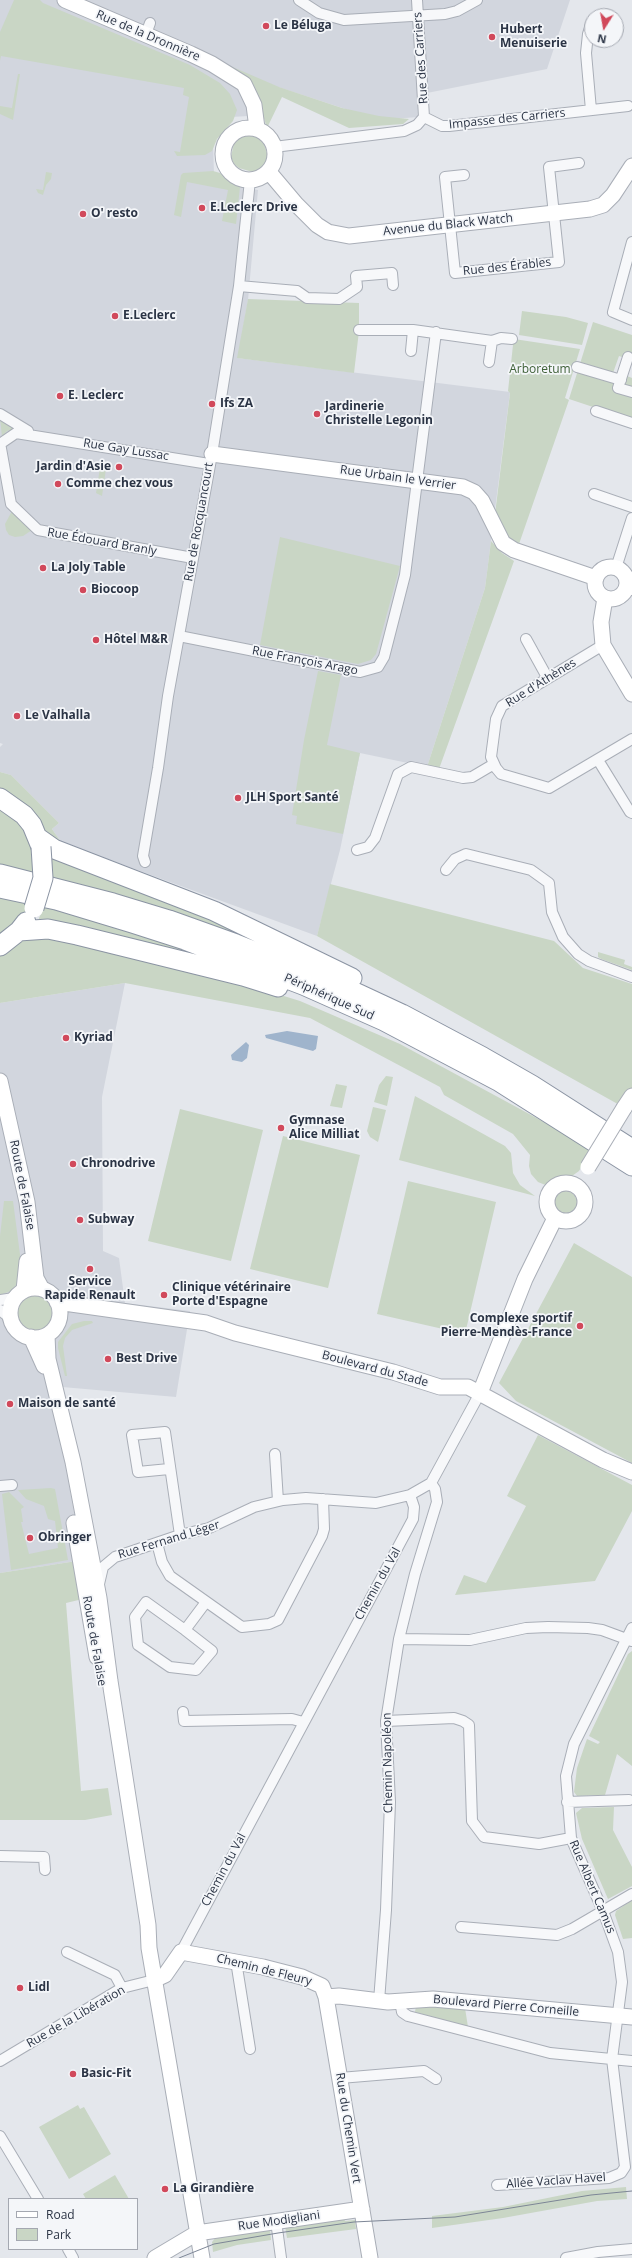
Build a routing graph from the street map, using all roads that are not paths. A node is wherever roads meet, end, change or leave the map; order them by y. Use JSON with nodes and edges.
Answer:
{"nodes":[{"id":1,"x":65,"y":0,"type":"edge"},
{"id":2,"x":299,"y":0,"type":"edge"},
{"id":3,"x":417,"y":0,"type":"edge"},
{"id":4,"x":477,"y":0,"type":"edge"},
{"id":5,"x":418,"y":16,"type":"junction"},
{"id":6,"x":587,"y":48,"type":"edge"},
{"id":7,"x":628,"y":106,"type":"dead end"},
{"id":8,"x":591,"y":110,"type":"junction"},
{"id":9,"x":424,"y":117,"type":"junction"},
{"id":10,"x":250,"y":128,"type":"junction"},
{"id":11,"x":274,"y":147,"type":"junction"},
{"id":12,"x":579,"y":163,"type":"dead end"},
{"id":13,"x":632,"y":166,"type":"edge"},
{"id":14,"x":269,"y":172,"type":"junction"},
{"id":15,"x":464,"y":175,"type":"dead end"},
{"id":16,"x":250,"y":180,"type":"junction"},
{"id":17,"x":554,"y":214,"type":"junction"},
{"id":18,"x":450,"y":225,"type":"junction"},
{"id":19,"x":632,"y":242,"type":"edge"},
{"id":20,"x":393,"y":285,"type":"dead end"},
{"id":21,"x":239,"y":286,"type":"junction"},
{"id":22,"x":632,"y":320,"type":"edge"},
{"id":23,"x":359,"y":330,"type":"dead end"},
{"id":24,"x":413,"y":330,"type":"junction"},
{"id":25,"x":436,"y":332,"type":"junction"},
{"id":26,"x":512,"y":339,"type":"dead end"},
{"id":27,"x":492,"y":341,"type":"junction"},
{"id":28,"x":411,"y":351,"type":"dead end"},
{"id":29,"x":628,"y":357,"type":"dead end"},
{"id":30,"x":489,"y":362,"type":"dead end"},
{"id":31,"x":577,"y":367,"type":"dead end"},
{"id":32,"x":621,"y":380,"type":"junction"},
{"id":33,"x":632,"y":392,"type":"edge"},
{"id":34,"x":596,"y":411,"type":"dead end"},
{"id":35,"x":0,"y":414,"type":"edge"},
{"id":36,"x":632,"y":423,"type":"edge"},
{"id":37,"x":43,"y":436,"type":"junction"},
{"id":38,"x":0,"y":444,"type":"edge"},
{"id":39,"x":210,"y":459,"type":"junction"},
{"id":40,"x":416,"y":480,"type":"junction"},
{"id":41,"x":594,"y":494,"type":"dead end"},
{"id":42,"x":632,"y":507,"type":"edge"},
{"id":43,"x":632,"y":518,"type":"edge"},
{"id":44,"x":193,"y":558,"type":"junction"},
{"id":45,"x":616,"y":568,"type":"junction"},
{"id":46,"x":596,"y":578,"type":"junction"},
{"id":47,"x":629,"y":589,"type":"edge"},
{"id":48,"x":605,"y":598,"type":"junction"},
{"id":49,"x":180,"y":636,"type":"junction"},
{"id":50,"x":526,"y":639,"type":"dead end"},
{"id":51,"x":603,"y":645,"type":"junction"},
{"id":52,"x":547,"y":677,"type":"junction"},
{"id":53,"x":632,"y":694,"type":"edge"},
{"id":54,"x":632,"y":739,"type":"edge"},
{"id":55,"x":598,"y":760,"type":"junction"},
{"id":56,"x":494,"y":764,"type":"junction"},
{"id":57,"x":0,"y":798,"type":"edge"},
{"id":58,"x":632,"y":813,"type":"edge"},
{"id":59,"x":39,"y":842,"type":"junction"},
{"id":60,"x":357,"y":850,"type":"dead end"},
{"id":61,"x":145,"y":862,"type":"dead end"},
{"id":62,"x":446,"y":870,"type":"dead end"},
{"id":63,"x":0,"y":874,"type":"edge"},
{"id":64,"x":0,"y":888,"type":"edge"},
{"id":65,"x":19,"y":932,"type":"junction"},
{"id":66,"x":0,"y":946,"type":"edge"},
{"id":67,"x":632,"y":977,"type":"edge"},
{"id":68,"x":388,"y":1015,"type":"junction"},
{"id":69,"x":0,"y":1081,"type":"edge"},
{"id":70,"x":632,"y":1096,"type":"edge"},
{"id":71,"x":0,"y":1113,"type":"edge"},
{"id":72,"x":632,"y":1149,"type":"edge"},
{"id":73,"x":632,"y":1166,"type":"edge"},
{"id":74,"x":576,"y":1186,"type":"junction"},
{"id":75,"x":555,"y":1218,"type":"junction"},
{"id":76,"x":42,"y":1289,"type":"junction"},
{"id":77,"x":13,"y":1296,"type":"edge"},
{"id":78,"x":57,"y":1302,"type":"junction"},
{"id":79,"x":101,"y":1308,"type":"junction"},
{"id":80,"x":5,"y":1314,"type":"edge"},
{"id":81,"x":57,"y":1323,"type":"junction"},
{"id":82,"x":46,"y":1334,"type":"junction"},
{"id":83,"x":31,"y":1337,"type":"junction"},
{"id":84,"x":480,"y":1393,"type":"junction"},
{"id":85,"x":275,"y":1454,"type":"dead end"},
{"id":86,"x":169,"y":1469,"type":"junction"},
{"id":87,"x":632,"y":1472,"type":"edge"},
{"id":88,"x":431,"y":1483,"type":"junction"},
{"id":89,"x":12,"y":1485,"type":"dead end"},
{"id":90,"x":0,"y":1486,"type":"edge"},
{"id":91,"x":410,"y":1495,"type":"junction"},
{"id":92,"x":323,"y":1499,"type":"junction"},
{"id":93,"x":278,"y":1501,"type":"junction"},
{"id":94,"x":180,"y":1535,"type":"junction"},
{"id":95,"x":157,"y":1543,"type":"junction"},
{"id":96,"x":99,"y":1598,"type":"junction"},
{"id":97,"x":206,"y":1602,"type":"junction"},
{"id":98,"x":632,"y":1628,"type":"edge"},
{"id":99,"x":185,"y":1630,"type":"junction"},
{"id":100,"x":399,"y":1639,"type":"junction"},
{"id":101,"x":629,"y":1640,"type":"edge"},
{"id":102,"x":183,"y":1712,"type":"dead end"},
{"id":103,"x":386,"y":1721,"type":"junction"},
{"id":104,"x":303,"y":1722,"type":"junction"},
{"id":105,"x":629,"y":1800,"type":"dead end"},
{"id":106,"x":567,"y":1802,"type":"junction"},
{"id":107,"x":571,"y":1838,"type":"junction"},
{"id":108,"x":0,"y":1856,"type":"edge"},
{"id":109,"x":45,"y":1870,"type":"dead end"},
{"id":110,"x":632,"y":1894,"type":"edge"},
{"id":111,"x":603,"y":1911,"type":"junction"},
{"id":112,"x":461,"y":1927,"type":"dead end"},
{"id":113,"x":149,"y":1948,"type":"junction"},
{"id":114,"x":67,"y":1952,"type":"dead end"},
{"id":115,"x":181,"y":1952,"type":"junction"},
{"id":116,"x":236,"y":1961,"type":"junction"},
{"id":117,"x":154,"y":1980,"type":"junction"},
{"id":118,"x":122,"y":1988,"type":"junction"},
{"id":119,"x":326,"y":1997,"type":"junction"},
{"id":120,"x":379,"y":2001,"type":"junction"},
{"id":121,"x":400,"y":2001,"type":"junction"},
{"id":122,"x":625,"y":2016,"type":"edge"},
{"id":123,"x":250,"y":2049,"type":"dead end"},
{"id":124,"x":612,"y":2059,"type":"junction"},
{"id":125,"x":0,"y":2061,"type":"edge"},
{"id":126,"x":632,"y":2061,"type":"edge"},
{"id":127,"x":340,"y":2078,"type":"junction"},
{"id":128,"x":436,"y":2080,"type":"dead end"},
{"id":129,"x":0,"y":2136,"type":"edge"},
{"id":130,"x":632,"y":2141,"type":"edge"},
{"id":131,"x":621,"y":2142,"type":"junction"},
{"id":132,"x":497,"y":2186,"type":"dead end"},
{"id":133,"x":37,"y":2198,"type":"edge"},
{"id":134,"x":362,"y":2209,"type":"junction"},
{"id":135,"x":276,"y":2221,"type":"junction"},
{"id":136,"x":197,"y":2233,"type":"junction"},
{"id":137,"x":632,"y":2249,"type":"edge"},
{"id":138,"x":154,"y":2258,"type":"edge"},
{"id":139,"x":202,"y":2258,"type":"edge"},
{"id":140,"x":281,"y":2258,"type":"edge"},
{"id":141,"x":370,"y":2258,"type":"edge"},
{"id":142,"x":566,"y":2258,"type":"edge"}],
"edges":[{"from":1,"to":10,"type":"street","name":"Rue de la Dronnière"},
{"from":2,"to":5,"type":"street"},
{"from":3,"to":5,"type":"street","name":"Rue des Carriers"},
{"from":4,"to":5,"type":"street"},
{"from":5,"to":9,"type":"street","name":"Rue des Carriers"},
{"from":6,"to":8,"type":"street"},
{"from":7,"to":8,"type":"street","name":"Impasse des Carriers"},
{"from":8,"to":9,"type":"street","name":"Impasse des Carriers"},
{"from":9,"to":11,"type":"street"},
{"from":10,"to":11,"type":"street"},
{"from":10,"to":16,"type":"street"},
{"from":11,"to":14,"type":"street"},
{"from":12,"to":17,"type":"street"},
{"from":13,"to":17,"type":"street","name":"Avenue du Black Watch"},
{"from":14,"to":16,"type":"street"},
{"from":14,"to":18,"type":"street","name":"Avenue du Black Watch"},
{"from":15,"to":18,"type":"street"},
{"from":16,"to":21,"type":"street","name":"Rue de Rocquancourt"},
{"from":17,"to":18,"type":"street","name":"Avenue du Black Watch"},
{"from":17,"to":18,"type":"street","name":"Rue des Érables"},
{"from":19,"to":22,"type":"street"},
{"from":20,"to":21,"type":"street"},
{"from":21,"to":39,"type":"street","name":"Rue de Rocquancourt"},
{"from":23,"to":24,"type":"street"},
{"from":24,"to":25,"type":"street"},
{"from":24,"to":28,"type":"street"},
{"from":25,"to":27,"type":"street"},
{"from":25,"to":40,"type":"street","name":"Rue François Arago"},
{"from":26,"to":27,"type":"street"},
{"from":27,"to":30,"type":"street"},
{"from":29,"to":32,"type":"street"},
{"from":31,"to":32,"type":"street"},
{"from":32,"to":33,"type":"street"},
{"from":34,"to":36,"type":"street"},
{"from":35,"to":37,"type":"street","name":"Rue Gay Lussac"},
{"from":37,"to":38,"type":"street","name":"Rue Gay Lussac"},
{"from":37,"to":39,"type":"street","name":"Rue Gay Lussac"},
{"from":38,"to":44,"type":"street","name":"Rue Édouard Branly"},
{"from":39,"to":40,"type":"street","name":"Rue Urbain le Verrier"},
{"from":39,"to":44,"type":"street","name":"Rue de Rocquancourt"},
{"from":40,"to":46,"type":"street","name":"Rue Urbain le Verrier"},
{"from":40,"to":49,"type":"street","name":"Rue François Arago"},
{"from":41,"to":42,"type":"street"},
{"from":43,"to":45,"type":"street"},
{"from":44,"to":49,"type":"street","name":"Rue de Rocquancourt"},
{"from":45,"to":46,"type":"street"},
{"from":45,"to":47,"type":"street"},
{"from":46,"to":48,"type":"street"},
{"from":47,"to":48,"type":"street"},
{"from":48,"to":51,"type":"street"},
{"from":49,"to":61,"type":"street","name":"Rue de Rocquancourt"},
{"from":50,"to":52,"type":"street"},
{"from":51,"to":52,"type":"street","name":"Rue d'Athènes"},
{"from":51,"to":53,"type":"street"},
{"from":52,"to":56,"type":"street","name":"Rue d'Athènes"},
{"from":54,"to":55,"type":"street"},
{"from":55,"to":56,"type":"street"},
{"from":55,"to":58,"type":"street"},
{"from":56,"to":60,"type":"street"},
{"from":57,"to":59,"type":"highway"},
{"from":59,"to":65,"type":"highway","bridge":true},
{"from":59,"to":68,"type":"highway"},
{"from":62,"to":67,"type":"street"},
{"from":63,"to":68,"type":"highway","name":"Périphérique Sud"},
{"from":64,"to":68,"type":"highway","name":"Périphérique Sud"},
{"from":65,"to":66,"type":"highway"},
{"from":65,"to":68,"type":"highway"},
{"from":68,"to":72,"type":"highway","name":"Périphérique Sud"},
{"from":68,"to":73,"type":"highway","name":"Périphérique Sud"},
{"from":69,"to":76,"type":"street","name":"Route de Falaise"},
{"from":70,"to":74,"type":"street","bridge":true},
{"from":71,"to":77,"type":"street","name":"Route de Falaise"},
{"from":74,"to":75,"type":"street"},
{"from":74,"to":75,"type":"street"},
{"from":75,"to":84,"type":"street"},
{"from":76,"to":77,"type":"street"},
{"from":76,"to":78,"type":"street"},
{"from":77,"to":80,"type":"street"},
{"from":78,"to":79,"type":"street","name":"Boulevard du Stade"},
{"from":78,"to":81,"type":"street"},
{"from":79,"to":81,"type":"street","name":"Boulevard du Stade"},
{"from":79,"to":84,"type":"street","name":"Boulevard du Stade"},
{"from":80,"to":83,"type":"street"},
{"from":81,"to":82,"type":"street"},
{"from":82,"to":83,"type":"street"},
{"from":82,"to":96,"type":"street","name":"Route de Falaise"},
{"from":83,"to":113,"type":"street","name":"Route de Falaise"},
{"from":84,"to":87,"type":"street","name":"Boulevard du Stade"},
{"from":84,"to":88,"type":"street"},
{"from":85,"to":93,"type":"street"},
{"from":86,"to":86,"type":"street"},
{"from":86,"to":94,"type":"street"},
{"from":88,"to":91,"type":"street"},
{"from":88,"to":100,"type":"street","name":"Chemin Napoléon"},
{"from":89,"to":90,"type":"street"},
{"from":91,"to":92,"type":"street","name":"Rue Fernand Léger"},
{"from":91,"to":104,"type":"street","name":"Chemin du Val"},
{"from":92,"to":93,"type":"street","name":"Rue Fernand Léger"},
{"from":92,"to":97,"type":"street"},
{"from":93,"to":94,"type":"street","name":"Rue Fernand Léger"},
{"from":94,"to":95,"type":"street","name":"Rue Fernand Léger"},
{"from":95,"to":96,"type":"street","name":"Rue Fernand Léger"},
{"from":95,"to":97,"type":"street"},
{"from":96,"to":113,"type":"street","name":"Route de Falaise"},
{"from":97,"to":99,"type":"street"},
{"from":98,"to":101,"type":"street","name":"Rue Albert Camus"},
{"from":99,"to":99,"type":"street"},
{"from":100,"to":101,"type":"street"},
{"from":100,"to":103,"type":"street","name":"Chemin Napoléon"},
{"from":101,"to":106,"type":"street","name":"Rue Albert Camus"},
{"from":102,"to":104,"type":"street"},
{"from":103,"to":107,"type":"street"},
{"from":103,"to":120,"type":"street","name":"Chemin Napoléon"},
{"from":104,"to":115,"type":"street","name":"Chemin du Val"},
{"from":105,"to":106,"type":"street"},
{"from":106,"to":107,"type":"street","name":"Rue Albert Camus"},
{"from":107,"to":111,"type":"street","name":"Rue Albert Camus"},
{"from":108,"to":109,"type":"street"},
{"from":110,"to":111,"type":"street"},
{"from":111,"to":112,"type":"street"},
{"from":111,"to":122,"type":"street","name":"Rue Albert Camus"},
{"from":113,"to":117,"type":"street","name":"Route de Falaise"},
{"from":114,"to":118,"type":"street"},
{"from":115,"to":116,"type":"street","name":"Chemin de Fleury"},
{"from":115,"to":117,"type":"street"},
{"from":116,"to":119,"type":"street","name":"Chemin de Fleury"},
{"from":116,"to":123,"type":"street"},
{"from":117,"to":118,"type":"street","name":"Rue de la Libération"},
{"from":117,"to":136,"type":"street","name":"Route de Falaise"},
{"from":118,"to":125,"type":"street","name":"Rue de la Libération"},
{"from":119,"to":120,"type":"street"},
{"from":119,"to":127,"type":"street","name":"Rue du Chemin Vert"},
{"from":120,"to":121,"type":"street","name":"Boulevard Pierre Corneille"},
{"from":121,"to":122,"type":"street","name":"Boulevard Pierre Corneille"},
{"from":121,"to":124,"type":"street"},
{"from":122,"to":124,"type":"street","name":"Allée Vaclav Havel"},
{"from":124,"to":126,"type":"street"},
{"from":124,"to":131,"type":"street","name":"Allée Vaclav Havel"},
{"from":127,"to":128,"type":"street"},
{"from":127,"to":134,"type":"street","name":"Rue du Chemin Vert"},
{"from":129,"to":133,"type":"street"},
{"from":130,"to":131,"type":"street"},
{"from":131,"to":132,"type":"street","name":"Allée Vaclav Havel"},
{"from":134,"to":135,"type":"street","name":"Rue Modigliani"},
{"from":134,"to":141,"type":"street","name":"Rue du Chemin Vert"},
{"from":135,"to":136,"type":"street","name":"Rue Modigliani"},
{"from":135,"to":140,"type":"street"},
{"from":136,"to":138,"type":"street"},
{"from":136,"to":139,"type":"street","name":"Route de Falaise"},
{"from":137,"to":142,"type":"street"}]}
